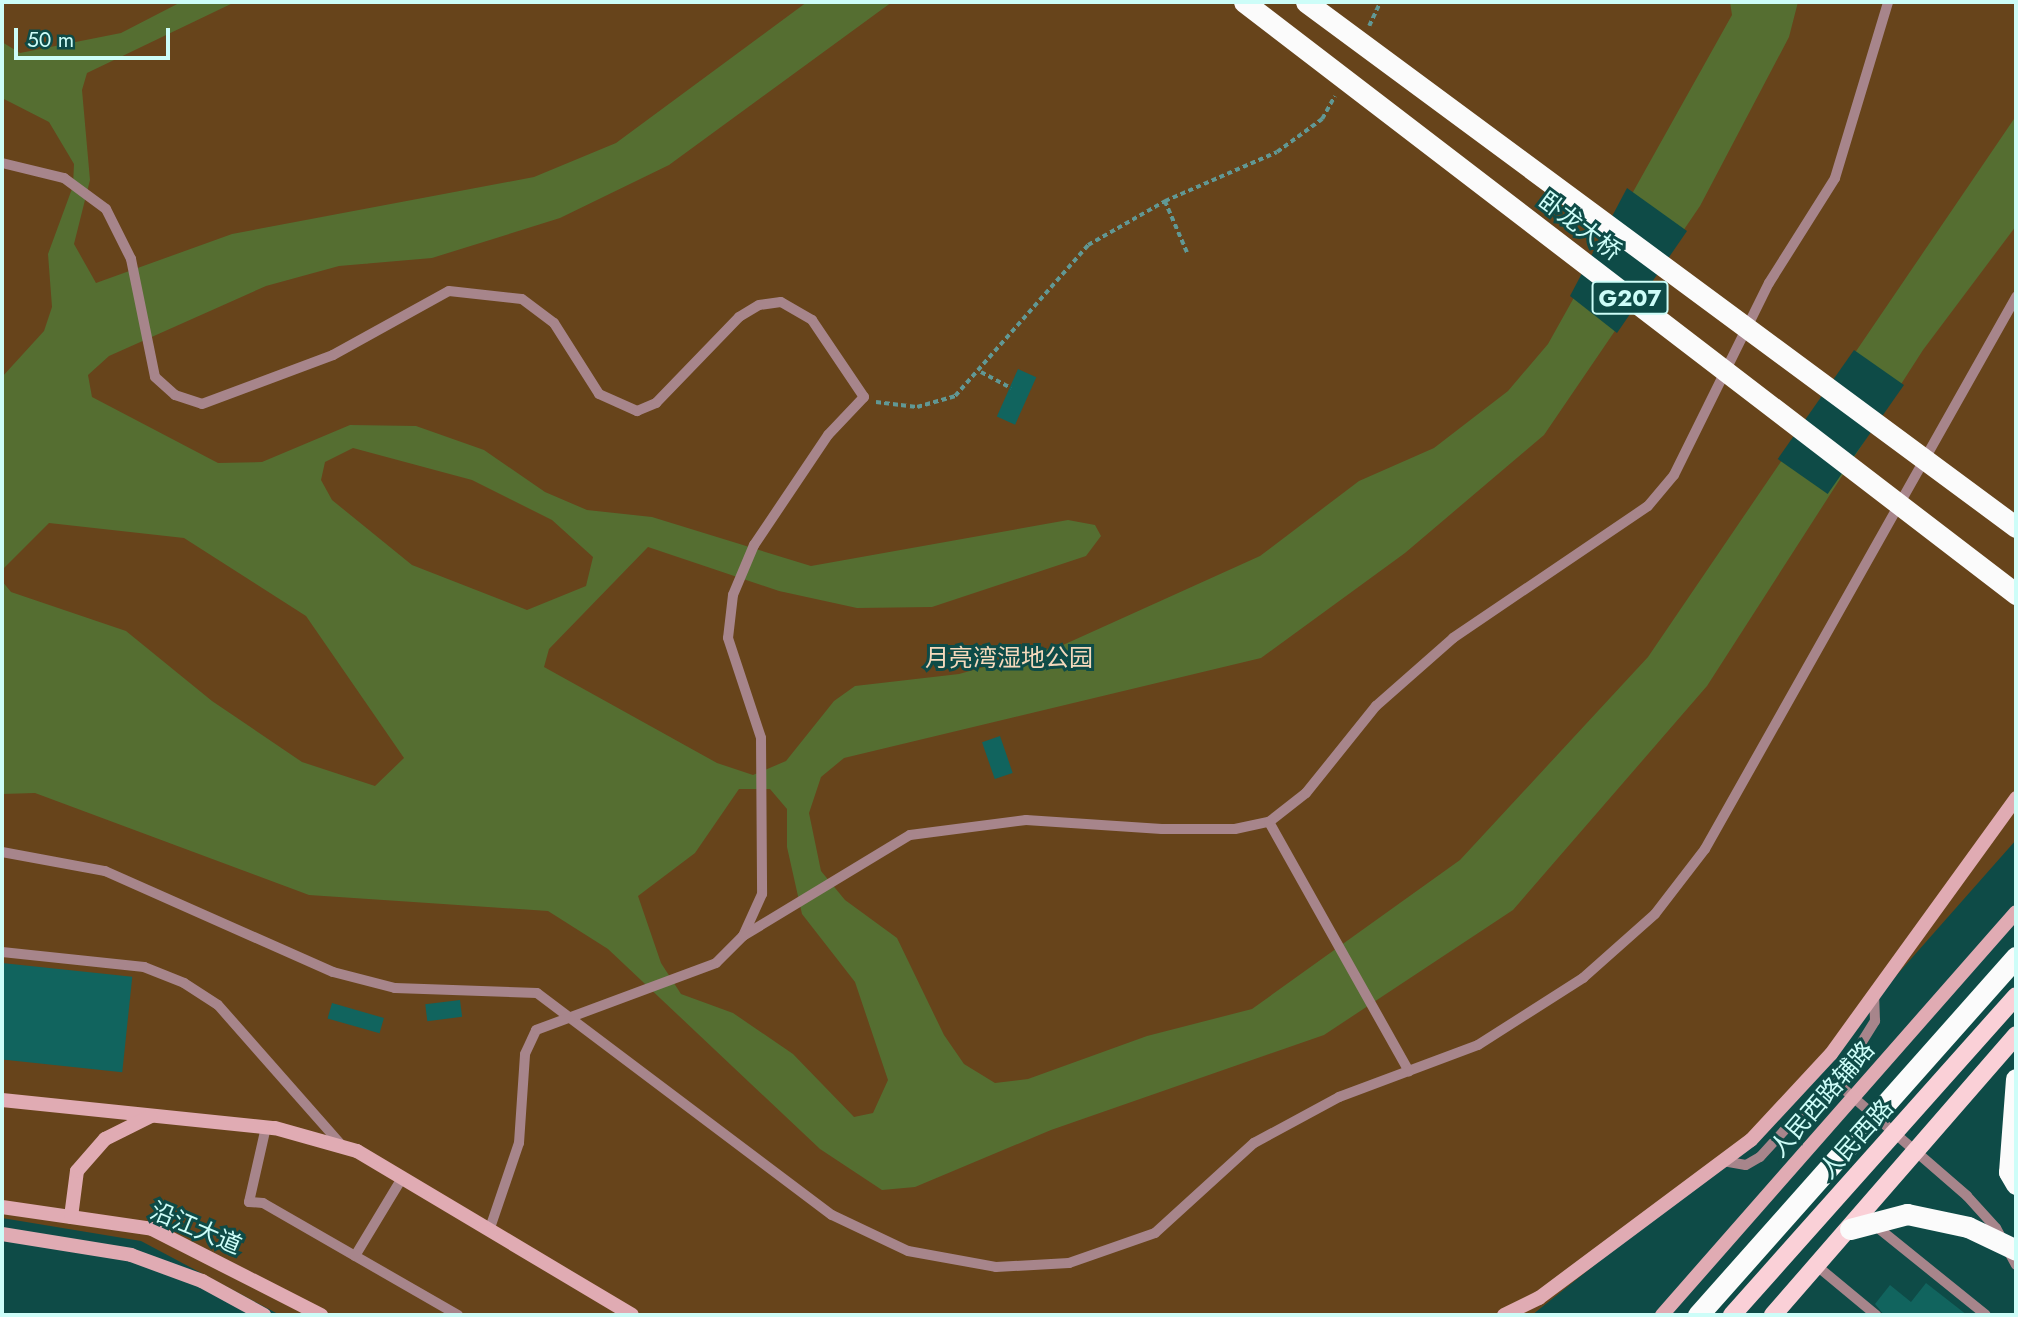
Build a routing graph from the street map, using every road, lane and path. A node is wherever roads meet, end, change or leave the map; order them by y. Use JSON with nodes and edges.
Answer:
{"nodes":[{"id":1,"x":1244,"y":2,"type":"edge"},
{"id":2,"x":1306,"y":2,"type":"edge"},
{"id":3,"x":1380,"y":2,"type":"edge"},
{"id":4,"x":1888,"y":2,"type":"edge"},
{"id":5,"x":1362,"y":39,"type":"dead end"},
{"id":6,"x":1339,"y":89,"type":"dead end"},
{"id":7,"x":2,"y":163,"type":"edge"},
{"id":8,"x":1165,"y":201,"type":"junction"},
{"id":9,"x":1187,"y":251,"type":"dead end"},
{"id":10,"x":2016,"y":297,"type":"edge"},
{"id":11,"x":981,"y":372,"type":"junction"},
{"id":12,"x":1011,"y":388,"type":"dead end"},
{"id":13,"x":864,"y":397,"type":"junction"},
{"id":14,"x":2016,"y":527,"type":"edge"},
{"id":15,"x":2016,"y":594,"type":"edge"},
{"id":16,"x":2016,"y":798,"type":"edge"},
{"id":17,"x":1269,"y":822,"type":"junction"},
{"id":18,"x":2,"y":852,"type":"edge"},
{"id":19,"x":2016,"y":912,"type":"edge"},
{"id":20,"x":743,"y":936,"type":"junction"},
{"id":21,"x":2,"y":952,"type":"edge"},
{"id":22,"x":2016,"y":957,"type":"edge"},
{"id":23,"x":1874,"y":995,"type":"junction"},
{"id":24,"x":2016,"y":996,"type":"edge"},
{"id":25,"x":571,"y":1014,"type":"junction"},
{"id":26,"x":2016,"y":1035,"type":"edge"},
{"id":27,"x":1409,"y":1070,"type":"junction"},
{"id":28,"x":1831,"y":1078,"type":"junction"},
{"id":29,"x":2016,"y":1079,"type":"edge"},
{"id":30,"x":2,"y":1100,"type":"edge"},
{"id":31,"x":153,"y":1115,"type":"junction"},
{"id":32,"x":267,"y":1127,"type":"junction"},
{"id":33,"x":343,"y":1147,"type":"junction"},
{"id":34,"x":1723,"y":1161,"type":"junction"},
{"id":35,"x":402,"y":1178,"type":"junction"},
{"id":36,"x":2016,"y":1184,"type":"edge"},
{"id":37,"x":2,"y":1207,"type":"edge"},
{"id":38,"x":71,"y":1217,"type":"junction"},
{"id":39,"x":1872,"y":1223,"type":"junction"},
{"id":40,"x":1850,"y":1229,"type":"junction"},
{"id":41,"x":489,"y":1231,"type":"junction"},
{"id":42,"x":2,"y":1234,"type":"edge"},
{"id":43,"x":2016,"y":1250,"type":"edge"},
{"id":44,"x":355,"y":1256,"type":"junction"},
{"id":45,"x":2016,"y":1265,"type":"edge"},
{"id":46,"x":1817,"y":1266,"type":"junction"},
{"id":47,"x":264,"y":1315,"type":"edge"},
{"id":48,"x":321,"y":1315,"type":"edge"},
{"id":49,"x":458,"y":1315,"type":"edge"},
{"id":50,"x":632,"y":1315,"type":"edge"},
{"id":51,"x":1504,"y":1315,"type":"edge"},
{"id":52,"x":1662,"y":1315,"type":"edge"},
{"id":53,"x":1698,"y":1315,"type":"edge"},
{"id":54,"x":1732,"y":1315,"type":"edge"},
{"id":55,"x":1773,"y":1315,"type":"edge"},
{"id":56,"x":1876,"y":1315,"type":"edge"},
{"id":57,"x":1986,"y":1315,"type":"edge"}],
"edges":[{"from":1,"to":15,"type":"highway","name":"卧龙大桥","number":"G207"},
{"from":2,"to":14,"type":"highway","name":"卧龙大桥","number":"G207"},
{"from":3,"to":5,"type":"path"},
{"from":4,"to":17,"type":"lane"},
{"from":6,"to":8,"type":"path"},
{"from":7,"to":13,"type":"lane"},
{"from":8,"to":9,"type":"path"},
{"from":8,"to":11,"type":"path"},
{"from":10,"to":27,"type":"lane"},
{"from":11,"to":12,"type":"path"},
{"from":11,"to":13,"type":"path"},
{"from":13,"to":20,"type":"lane"},
{"from":16,"to":23,"type":"street"},
{"from":17,"to":20,"type":"lane"},
{"from":17,"to":27,"type":"lane"},
{"from":18,"to":25,"type":"lane"},
{"from":19,"to":52,"type":"street","name":"人民西路辅路"},
{"from":20,"to":25,"type":"lane"},
{"from":21,"to":33,"type":"lane"},
{"from":22,"to":53,"type":"highway"},
{"from":23,"to":28,"type":"lane"},
{"from":23,"to":34,"type":"street"},
{"from":24,"to":54,"type":"main road","name":"人民西路"},
{"from":25,"to":27,"type":"lane"},
{"from":25,"to":41,"type":"lane"},
{"from":26,"to":40,"type":"main road"},
{"from":28,"to":34,"type":"lane"},
{"from":28,"to":45,"type":"lane"},
{"from":29,"to":36,"type":"highway"},
{"from":30,"to":31,"type":"street"},
{"from":31,"to":32,"type":"street"},
{"from":31,"to":38,"type":"street"},
{"from":32,"to":33,"type":"street"},
{"from":32,"to":44,"type":"lane"},
{"from":33,"to":35,"type":"street"},
{"from":34,"to":51,"type":"street"},
{"from":35,"to":41,"type":"street"},
{"from":35,"to":44,"type":"lane"},
{"from":37,"to":38,"type":"street","name":"沿江大道"},
{"from":38,"to":48,"type":"street","name":"沿江大道"},
{"from":39,"to":40,"type":"highway"},
{"from":39,"to":43,"type":"highway"},
{"from":39,"to":57,"type":"lane"},
{"from":40,"to":46,"type":"main road"},
{"from":41,"to":50,"type":"street"},
{"from":42,"to":47,"type":"street","name":"沿江大道"},
{"from":44,"to":49,"type":"lane"},
{"from":46,"to":55,"type":"main road"},
{"from":46,"to":56,"type":"lane"}]}
